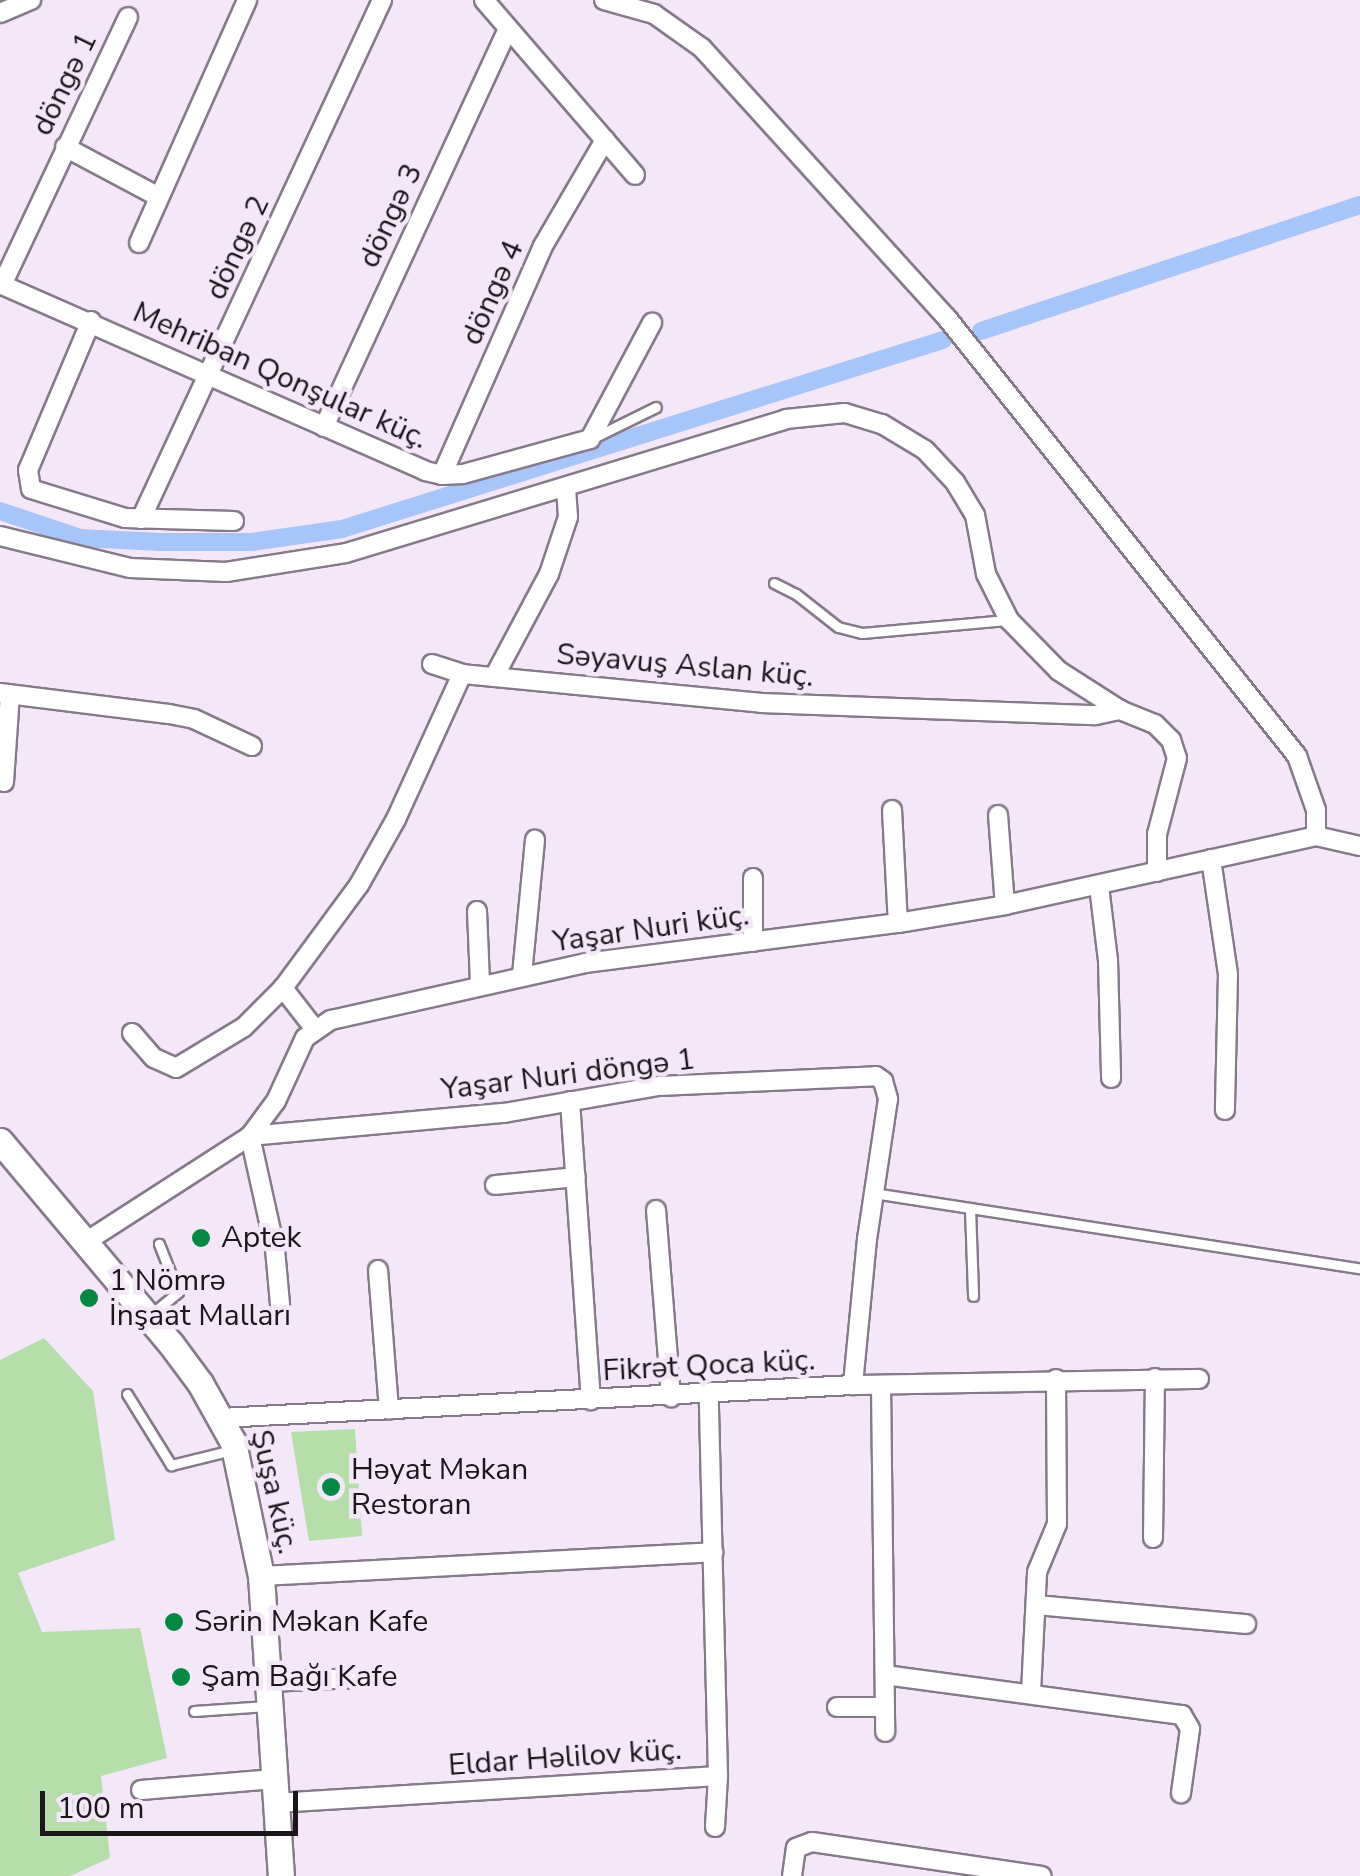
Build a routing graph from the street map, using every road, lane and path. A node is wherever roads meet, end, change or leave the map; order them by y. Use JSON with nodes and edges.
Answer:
{"nodes":[{"id":1,"x":31,"y":0,"type":"edge"},
{"id":2,"x":247,"y":0,"type":"edge"},
{"id":3,"x":382,"y":0,"type":"edge"},
{"id":4,"x":484,"y":0,"type":"edge"},
{"id":5,"x":604,"y":0,"type":"edge"},
{"id":6,"x":0,"y":13,"type":"edge"},
{"id":7,"x":128,"y":17,"type":"dead end"},
{"id":8,"x":508,"y":28,"type":"junction"},
{"id":9,"x":605,"y":140,"type":"junction"},
{"id":10,"x":65,"y":147,"type":"junction"},
{"id":11,"x":634,"y":175,"type":"dead end"},
{"id":12,"x":160,"y":197,"type":"junction"},
{"id":13,"x":139,"y":243,"type":"dead end"},
{"id":14,"x":1,"y":284,"type":"edge"},
{"id":15,"x":91,"y":322,"type":"junction"},
{"id":16,"x":652,"y":323,"type":"dead end"},
{"id":17,"x":208,"y":377,"type":"junction"},
{"id":18,"x":656,"y":408,"type":"dead end"},
{"id":19,"x":324,"y":427,"type":"junction"},
{"id":20,"x":590,"y":439,"type":"junction"},
{"id":21,"x":442,"y":475,"type":"junction"},
{"id":22,"x":566,"y":487,"type":"junction"},
{"id":23,"x":141,"y":519,"type":"junction"},
{"id":24,"x":234,"y":521,"type":"dead end"},
{"id":25,"x":0,"y":536,"type":"edge"},
{"id":26,"x":774,"y":584,"type":"dead end"},
{"id":27,"x":1009,"y":620,"type":"junction"},
{"id":28,"x":432,"y":664,"type":"dead end"},
{"id":29,"x":462,"y":674,"type":"junction"},
{"id":30,"x":494,"y":678,"type":"junction"},
{"id":31,"x":5,"y":694,"type":"edge"},
{"id":32,"x":1120,"y":710,"type":"junction"},
{"id":33,"x":252,"y":746,"type":"dead end"},
{"id":34,"x":4,"y":782,"type":"dead end"},
{"id":35,"x":892,"y":810,"type":"dead end"},
{"id":36,"x":998,"y":815,"type":"dead end"},
{"id":37,"x":1316,"y":836,"type":"junction"},
{"id":38,"x":535,"y":840,"type":"dead end"},
{"id":39,"x":1360,"y":846,"type":"edge"},
{"id":40,"x":1212,"y":859,"type":"junction"},
{"id":41,"x":1157,"y":872,"type":"junction"},
{"id":42,"x":753,"y":878,"type":"dead end"},
{"id":43,"x":1100,"y":886,"type":"junction"},
{"id":44,"x":1005,"y":905,"type":"junction"},
{"id":45,"x":476,"y":911,"type":"dead end"},
{"id":46,"x":898,"y":924,"type":"junction"},
{"id":47,"x":753,"y":942,"type":"junction"},
{"id":48,"x":522,"y":974,"type":"junction"},
{"id":49,"x":480,"y":984,"type":"junction"},
{"id":50,"x":283,"y":988,"type":"junction"},
{"id":51,"x":314,"y":1028,"type":"junction"},
{"id":52,"x":132,"y":1033,"type":"dead end"},
{"id":53,"x":1112,"y":1078,"type":"dead end"},
{"id":54,"x":570,"y":1101,"type":"junction"},
{"id":55,"x":1225,"y":1110,"type":"dead end"},
{"id":56,"x":250,"y":1136,"type":"junction"},
{"id":57,"x":0,"y":1141,"type":"edge"},
{"id":58,"x":576,"y":1177,"type":"junction"},
{"id":59,"x":494,"y":1185,"type":"dead end"},
{"id":60,"x":873,"y":1193,"type":"junction"},
{"id":61,"x":970,"y":1208,"type":"junction"},
{"id":62,"x":656,"y":1210,"type":"dead end"},
{"id":63,"x":84,"y":1243,"type":"junction"},
{"id":64,"x":159,"y":1244,"type":"dead end"},
{"id":65,"x":1360,"y":1268,"type":"edge"},
{"id":66,"x":378,"y":1270,"type":"dead end"},
{"id":67,"x":973,"y":1296,"type":"dead end"},
{"id":68,"x":281,"y":1314,"type":"dead end"},
{"id":69,"x":148,"y":1316,"type":"junction"},
{"id":70,"x":1155,"y":1378,"type":"junction"},
{"id":71,"x":1056,"y":1379,"type":"junction"},
{"id":72,"x":1199,"y":1379,"type":"dead end"},
{"id":73,"x":853,"y":1385,"type":"junction"},
{"id":74,"x":881,"y":1385,"type":"junction"},
{"id":75,"x":127,"y":1394,"type":"dead end"},
{"id":76,"x":709,"y":1396,"type":"junction"},
{"id":77,"x":672,"y":1397,"type":"junction"},
{"id":78,"x":591,"y":1400,"type":"junction"},
{"id":79,"x":389,"y":1410,"type":"junction"},
{"id":80,"x":221,"y":1418,"type":"junction"},
{"id":81,"x":235,"y":1449,"type":"junction"},
{"id":82,"x":1153,"y":1538,"type":"dead end"},
{"id":83,"x":713,"y":1552,"type":"junction"},
{"id":84,"x":260,"y":1576,"type":"junction"},
{"id":85,"x":1038,"y":1605,"type":"junction"},
{"id":86,"x":1246,"y":1624,"type":"dead end"},
{"id":87,"x":886,"y":1675,"type":"junction"},
{"id":88,"x":356,"y":1678,"type":"dead end"},
{"id":89,"x":1032,"y":1692,"type":"junction"},
{"id":90,"x":269,"y":1694,"type":"junction"},
{"id":91,"x":885,"y":1707,"type":"junction"},
{"id":92,"x":838,"y":1708,"type":"dead end"},
{"id":93,"x":194,"y":1711,"type":"dead end"},
{"id":94,"x":884,"y":1732,"type":"dead end"},
{"id":95,"x":718,"y":1776,"type":"junction"},
{"id":96,"x":141,"y":1790,"type":"dead end"},
{"id":97,"x":275,"y":1791,"type":"junction"},
{"id":98,"x":1181,"y":1792,"type":"dead end"},
{"id":99,"x":716,"y":1827,"type":"dead end"},
{"id":100,"x":280,"y":1876,"type":"edge"},
{"id":101,"x":792,"y":1876,"type":"edge"},
{"id":102,"x":1042,"y":1876,"type":"edge"}],
"edges":[{"from":1,"to":6,"type":"street"},
{"from":2,"to":12,"type":"street"},
{"from":3,"to":17,"type":"street","name":"döngə 2"},
{"from":4,"to":8,"type":"street"},
{"from":5,"to":37,"type":"street"},
{"from":7,"to":10,"type":"street","name":"döngə 1"},
{"from":8,"to":9,"type":"street"},
{"from":8,"to":19,"type":"street","name":"döngə 3"},
{"from":9,"to":11,"type":"street"},
{"from":9,"to":21,"type":"street","name":"döngə 4"},
{"from":10,"to":12,"type":"street"},
{"from":10,"to":14,"type":"street","name":"döngə 1"},
{"from":12,"to":13,"type":"street"},
{"from":14,"to":15,"type":"street","name":"Mehriban Qonşular küç."},
{"from":15,"to":17,"type":"street","name":"Mehriban Qonşular küç."},
{"from":15,"to":23,"type":"street"},
{"from":16,"to":20,"type":"street"},
{"from":17,"to":19,"type":"street","name":"Mehriban Qonşular küç."},
{"from":17,"to":23,"type":"street","name":"döngə 2"},
{"from":18,"to":20,"type":"lane"},
{"from":19,"to":21,"type":"street","name":"Mehriban Qonşular küç."},
{"from":20,"to":21,"type":"street","name":"Mehriban Qonşular küç."},
{"from":22,"to":25,"type":"street"},
{"from":22,"to":27,"type":"street"},
{"from":22,"to":30,"type":"street"},
{"from":23,"to":24,"type":"street"},
{"from":26,"to":27,"type":"lane"},
{"from":27,"to":32,"type":"street"},
{"from":28,"to":29,"type":"street","name":"Səyavuş Aslan küç."},
{"from":29,"to":30,"type":"street","name":"Səyavuş Aslan küç."},
{"from":29,"to":50,"type":"street"},
{"from":30,"to":32,"type":"street","name":"Səyavuş Aslan küç."},
{"from":31,"to":33,"type":"street"},
{"from":31,"to":34,"type":"street"},
{"from":32,"to":41,"type":"street"},
{"from":35,"to":46,"type":"street"},
{"from":36,"to":44,"type":"street"},
{"from":37,"to":39,"type":"street"},
{"from":37,"to":40,"type":"street","name":"Yaşar Nuri küç."},
{"from":38,"to":48,"type":"street"},
{"from":40,"to":41,"type":"street","name":"Yaşar Nuri küç."},
{"from":40,"to":55,"type":"street"},
{"from":41,"to":43,"type":"street","name":"Yaşar Nuri küç."},
{"from":42,"to":47,"type":"street"},
{"from":43,"to":44,"type":"street","name":"Yaşar Nuri küç."},
{"from":43,"to":53,"type":"street"},
{"from":44,"to":46,"type":"street","name":"Yaşar Nuri küç."},
{"from":45,"to":49,"type":"street"},
{"from":46,"to":47,"type":"street","name":"Yaşar Nuri küç."},
{"from":47,"to":48,"type":"street","name":"Yaşar Nuri küç."},
{"from":48,"to":49,"type":"street","name":"Yaşar Nuri küç."},
{"from":49,"to":51,"type":"street","name":"Yaşar Nuri küç."},
{"from":50,"to":51,"type":"street"},
{"from":50,"to":52,"type":"street"},
{"from":51,"to":56,"type":"street"},
{"from":54,"to":56,"type":"street","name":"Yaşar Nuri döngə 1"},
{"from":54,"to":58,"type":"street"},
{"from":54,"to":60,"type":"street","name":"Yaşar Nuri döngə 1"},
{"from":56,"to":63,"type":"street"},
{"from":56,"to":68,"type":"street"},
{"from":57,"to":63,"type":"street","name":"Şuşa küç."},
{"from":58,"to":59,"type":"street"},
{"from":58,"to":78,"type":"street"},
{"from":60,"to":61,"type":"lane"},
{"from":60,"to":73,"type":"street","name":"Yaşar Nuri döngə 1"},
{"from":61,"to":65,"type":"lane"},
{"from":61,"to":67,"type":"lane"},
{"from":62,"to":77,"type":"street"},
{"from":63,"to":69,"type":"street","name":"Şuşa küç."},
{"from":64,"to":69,"type":"lane"},
{"from":66,"to":79,"type":"street"},
{"from":69,"to":80,"type":"street","name":"Şuşa küç."},
{"from":70,"to":71,"type":"street","name":"Fikrət Qoca küç."},
{"from":70,"to":72,"type":"street","name":"Fikrət Qoca küç."},
{"from":70,"to":82,"type":"street"},
{"from":71,"to":74,"type":"street","name":"Fikrət Qoca küç."},
{"from":71,"to":85,"type":"street"},
{"from":73,"to":74,"type":"street","name":"Fikrət Qoca küç."},
{"from":73,"to":76,"type":"street","name":"Fikrət Qoca küç."},
{"from":74,"to":87,"type":"street"},
{"from":75,"to":81,"type":"lane"},
{"from":76,"to":77,"type":"street","name":"Fikrət Qoca küç."},
{"from":76,"to":83,"type":"street","name":"Eldar Həlilov küç."},
{"from":77,"to":78,"type":"street","name":"Fikrət Qoca küç."},
{"from":78,"to":79,"type":"street","name":"Fikrət Qoca küç."},
{"from":79,"to":80,"type":"street","name":"Fikrət Qoca küç."},
{"from":80,"to":81,"type":"street","name":"Şuşa küç."},
{"from":81,"to":84,"type":"street","name":"Şuşa küç."},
{"from":83,"to":84,"type":"street"},
{"from":83,"to":95,"type":"street","name":"Eldar Həlilov küç."},
{"from":84,"to":90,"type":"street","name":"Şuşa küç."},
{"from":85,"to":86,"type":"street"},
{"from":85,"to":89,"type":"street"},
{"from":87,"to":89,"type":"street"},
{"from":87,"to":91,"type":"street"},
{"from":88,"to":90,"type":"street"},
{"from":89,"to":98,"type":"street"},
{"from":90,"to":93,"type":"lane"},
{"from":90,"to":97,"type":"street","name":"Şuşa küç."},
{"from":91,"to":92,"type":"street"},
{"from":91,"to":94,"type":"street"},
{"from":95,"to":97,"type":"street","name":"Eldar Həlilov küç."},
{"from":95,"to":99,"type":"street"},
{"from":96,"to":97,"type":"street","name":"Eldar Həlilov küç."},
{"from":97,"to":100,"type":"street","name":"Şuşa küç."},
{"from":101,"to":102,"type":"street"}]}
